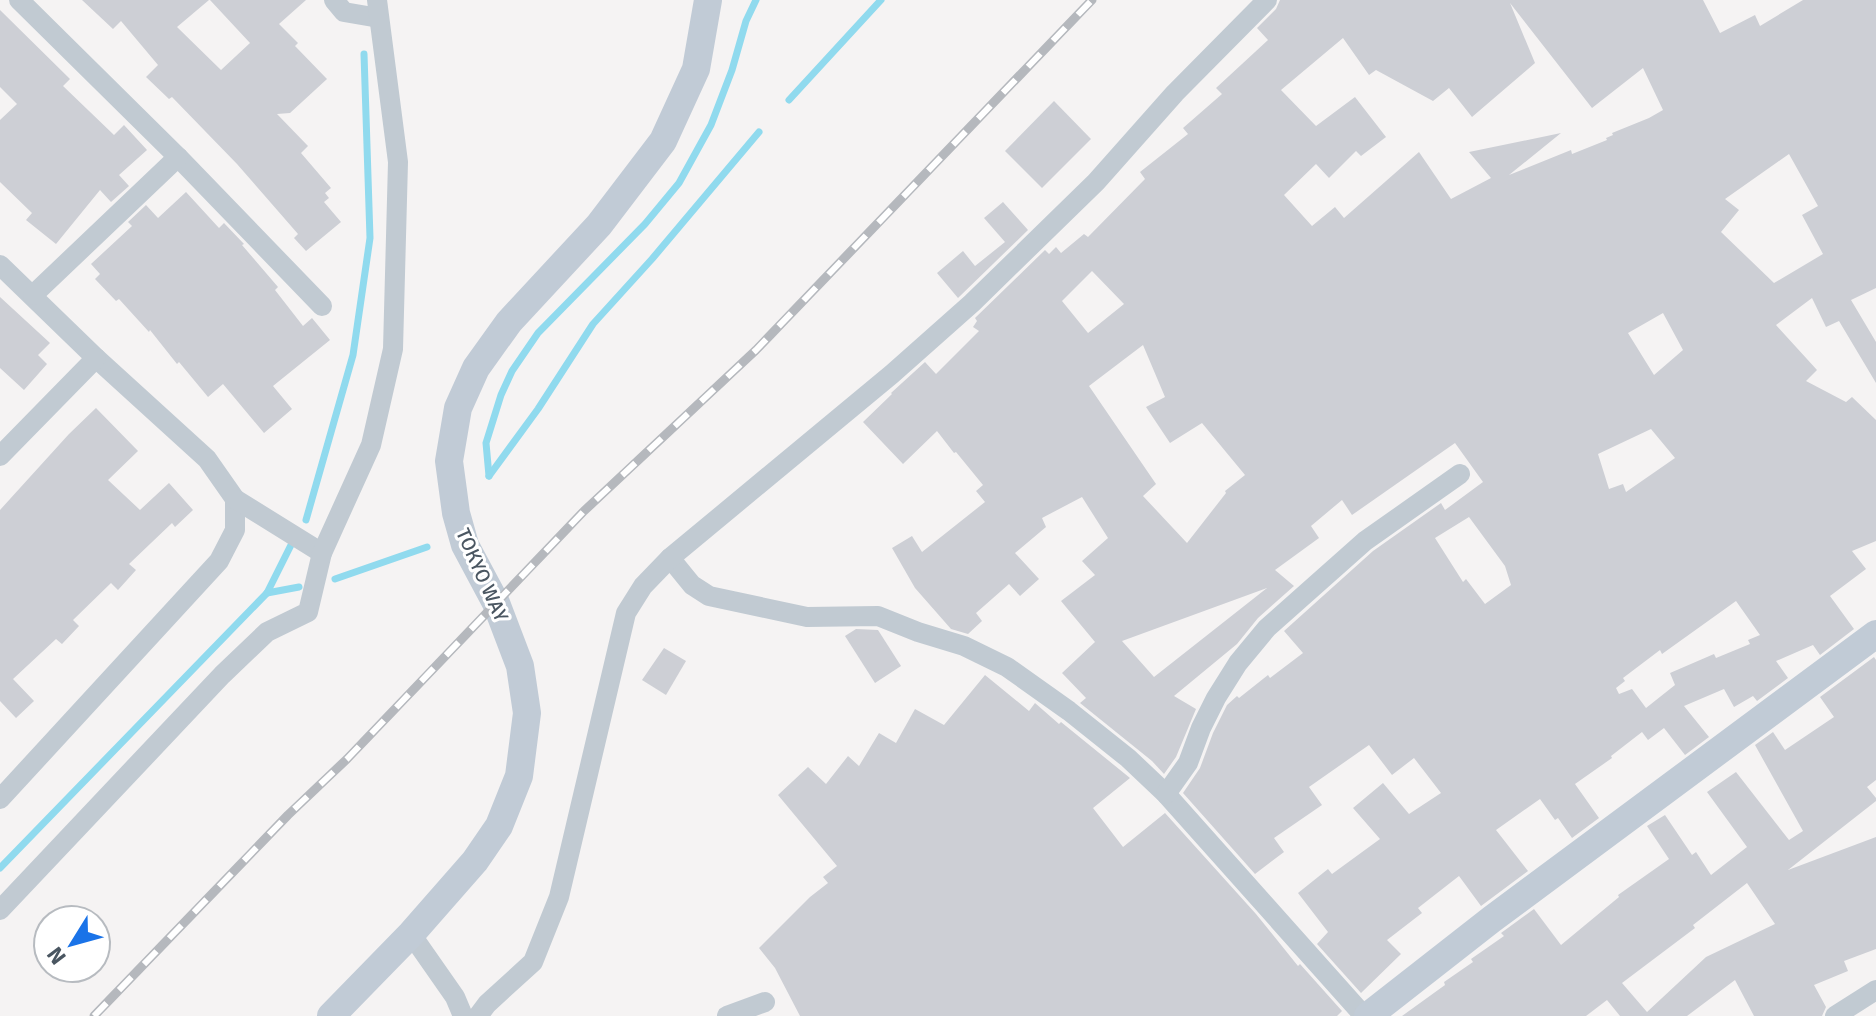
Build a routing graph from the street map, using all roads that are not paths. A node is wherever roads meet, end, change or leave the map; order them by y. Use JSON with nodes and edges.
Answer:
{"nodes":[{"id":1,"x":19,"y":0,"type":"edge"},
{"id":2,"x":334,"y":0,"type":"edge"},
{"id":3,"x":708,"y":0,"type":"edge"},
{"id":4,"x":1267,"y":0,"type":"edge"},
{"id":5,"x":378,"y":9,"type":"edge"},
{"id":6,"x":178,"y":157,"type":"junction"},
{"id":7,"x":0,"y":265,"type":"edge"},
{"id":8,"x":33,"y":295,"type":"junction"},
{"id":9,"x":322,"y":306,"type":"dead end"},
{"id":10,"x":96,"y":358,"type":"junction"},
{"id":11,"x":0,"y":456,"type":"edge"},
{"id":12,"x":1460,"y":474,"type":"dead end"},
{"id":13,"x":235,"y":499,"type":"junction"},
{"id":14,"x":322,"y":553,"type":"junction"},
{"id":15,"x":670,"y":558,"type":"junction"},
{"id":16,"x":1876,"y":634,"type":"edge"},
{"id":17,"x":1166,"y":794,"type":"junction"},
{"id":18,"x":0,"y":799,"type":"edge"},
{"id":19,"x":0,"y":910,"type":"edge"},
{"id":20,"x":411,"y":934,"type":"junction"},
{"id":21,"x":1876,"y":990,"type":"edge"},
{"id":22,"x":765,"y":1002,"type":"dead end"},
{"id":23,"x":331,"y":1016,"type":"edge"},
{"id":24,"x":463,"y":1016,"type":"edge"},
{"id":25,"x":478,"y":1016,"type":"edge"},
{"id":26,"x":727,"y":1016,"type":"edge"},
{"id":27,"x":1366,"y":1016,"type":"edge"},
{"id":28,"x":1835,"y":1016,"type":"edge"}],
"edges":[{"from":1,"to":6,"type":"street"},
{"from":2,"to":5,"type":"street"},
{"from":3,"to":20,"type":"main road","name":"TOKYO WAY"},
{"from":4,"to":15,"type":"street"},
{"from":5,"to":14,"type":"street"},
{"from":6,"to":8,"type":"street"},
{"from":6,"to":9,"type":"street"},
{"from":7,"to":8,"type":"street"},
{"from":8,"to":10,"type":"street"},
{"from":10,"to":11,"type":"street"},
{"from":10,"to":13,"type":"street"},
{"from":12,"to":17,"type":"street"},
{"from":13,"to":14,"type":"street"},
{"from":13,"to":18,"type":"street"},
{"from":14,"to":19,"type":"street"},
{"from":15,"to":17,"type":"street"},
{"from":15,"to":25,"type":"street"},
{"from":16,"to":27,"type":"main road"},
{"from":17,"to":27,"type":"street"},
{"from":20,"to":23,"type":"main road","name":"TOKYO WAY"},
{"from":20,"to":24,"type":"street"},
{"from":21,"to":28,"type":"street"},
{"from":22,"to":26,"type":"street"}]}
